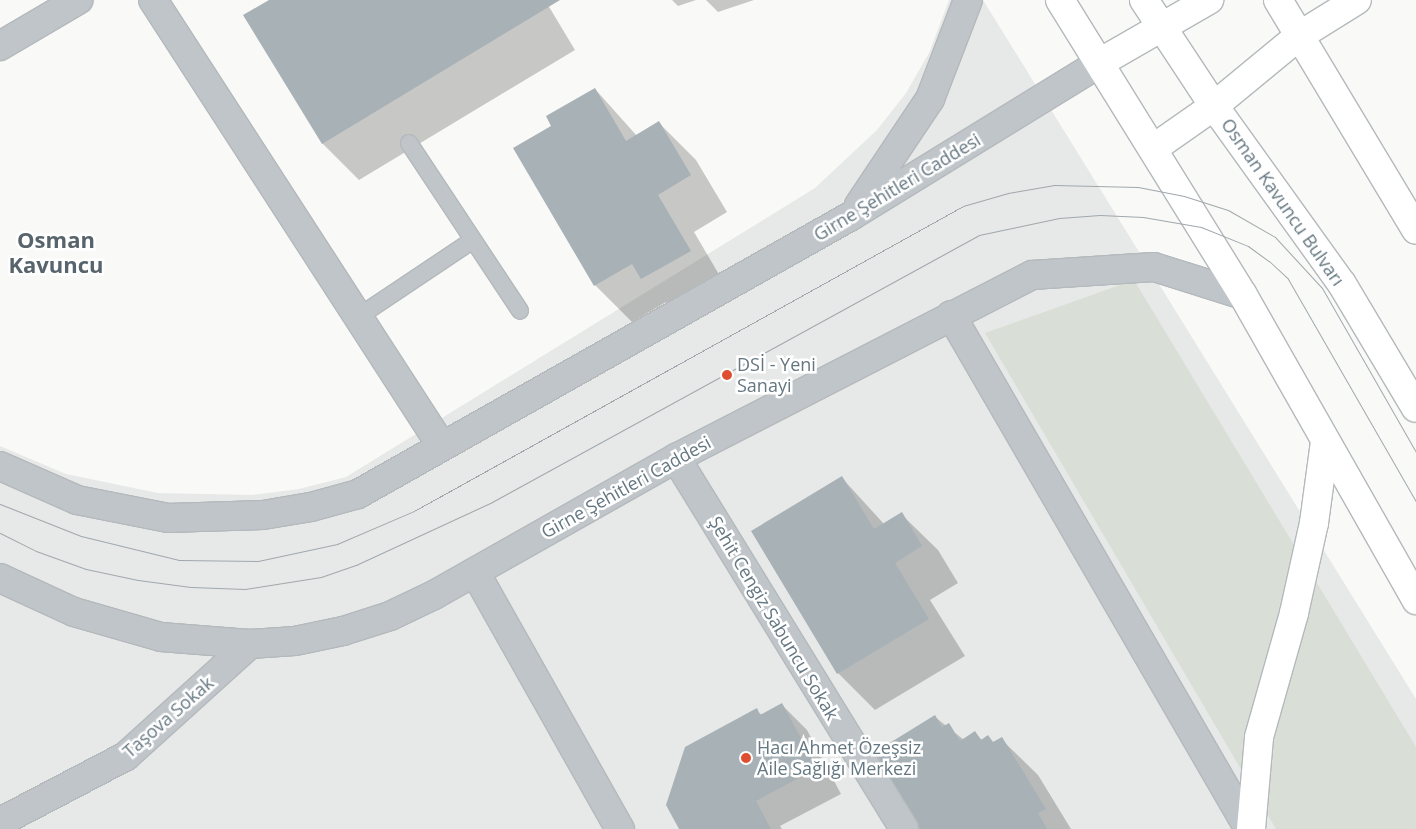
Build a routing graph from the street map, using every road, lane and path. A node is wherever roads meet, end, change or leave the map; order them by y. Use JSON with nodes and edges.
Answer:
{"nodes":[{"id":1,"x":78,"y":0,"type":"edge"},
{"id":2,"x":153,"y":0,"type":"edge"},
{"id":3,"x":968,"y":0,"type":"edge"},
{"id":4,"x":1060,"y":0,"type":"edge"},
{"id":5,"x":1144,"y":0,"type":"edge"},
{"id":6,"x":1209,"y":0,"type":"edge"},
{"id":7,"x":1278,"y":0,"type":"edge"},
{"id":8,"x":1357,"y":0,"type":"edge"},
{"id":9,"x":1162,"y":27,"type":"junction"},
{"id":10,"x":1299,"y":36,"type":"junction"},
{"id":11,"x":0,"y":46,"type":"edge"},
{"id":12,"x":1101,"y":62,"type":"junction"},
{"id":13,"x":1214,"y":106,"type":"junction"},
{"id":14,"x":409,"y":143,"type":"dead end"},
{"id":15,"x":1154,"y":148,"type":"junction"},
{"id":16,"x":852,"y":216,"type":"junction"},
{"id":17,"x":1416,"y":230,"type":"edge"},
{"id":18,"x":472,"y":240,"type":"junction"},
{"id":19,"x":1243,"y":295,"type":"junction"},
{"id":20,"x":520,"y":311,"type":"dead end"},
{"id":21,"x":951,"y":315,"type":"junction"},
{"id":22,"x":358,"y":317,"type":"junction"},
{"id":23,"x":1416,"y":408,"type":"edge"},
{"id":24,"x":1325,"y":442,"type":"junction"},
{"id":25,"x":441,"y":445,"type":"junction"},
{"id":26,"x":676,"y":458,"type":"junction"},
{"id":27,"x":0,"y":466,"type":"edge"},
{"id":28,"x":475,"y":572,"type":"junction"},
{"id":29,"x":0,"y":578,"type":"edge"},
{"id":30,"x":1416,"y":600,"type":"edge"},
{"id":31,"x":250,"y":644,"type":"junction"},
{"id":32,"x":0,"y":822,"type":"edge"},
{"id":33,"x":620,"y":829,"type":"edge"},
{"id":34,"x":904,"y":829,"type":"edge"},
{"id":35,"x":1250,"y":829,"type":"edge"}],
"edges":[{"from":1,"to":11,"type":"street"},
{"from":2,"to":22,"type":"street"},
{"from":3,"to":16,"type":"street"},
{"from":4,"to":12,"type":"highway"},
{"from":5,"to":9,"type":"highway","name":"Osman Kavuncu Bulvarı"},
{"from":6,"to":9,"type":"highway"},
{"from":7,"to":10,"type":"highway"},
{"from":8,"to":10,"type":"highway"},
{"from":9,"to":12,"type":"highway"},
{"from":9,"to":13,"type":"highway","name":"Osman Kavuncu Bulvarı"},
{"from":10,"to":13,"type":"highway"},
{"from":10,"to":17,"type":"highway"},
{"from":12,"to":15,"type":"highway"},
{"from":12,"to":16,"type":"street","name":"Girne Şehitleri Caddesi"},
{"from":13,"to":15,"type":"highway"},
{"from":13,"to":23,"type":"highway","name":"Osman Kavuncu Bulvarı"},
{"from":14,"to":18,"type":"lane"},
{"from":15,"to":19,"type":"highway"},
{"from":16,"to":25,"type":"street","name":"Girne Şehitleri Caddesi"},
{"from":18,"to":20,"type":"lane"},
{"from":18,"to":22,"type":"lane"},
{"from":19,"to":21,"type":"street","name":"Girne Şehitleri Caddesi"},
{"from":19,"to":24,"type":"highway"},
{"from":21,"to":26,"type":"street","name":"Girne Şehitleri Caddesi"},
{"from":21,"to":35,"type":"street"},
{"from":22,"to":25,"type":"street"},
{"from":24,"to":30,"type":"highway"},
{"from":24,"to":35,"type":"highway"},
{"from":25,"to":27,"type":"street","name":"Girne Şehitleri Caddesi"},
{"from":26,"to":28,"type":"street","name":"Girne Şehitleri Caddesi"},
{"from":26,"to":34,"type":"street","name":"Şehit Cengiz Sabuncu Sokak"},
{"from":28,"to":31,"type":"street","name":"Girne Şehitleri Caddesi"},
{"from":28,"to":33,"type":"street"},
{"from":29,"to":31,"type":"street","name":"Girne Şehitleri Caddesi"},
{"from":31,"to":32,"type":"street","name":"Taşova Sokak"}]}
